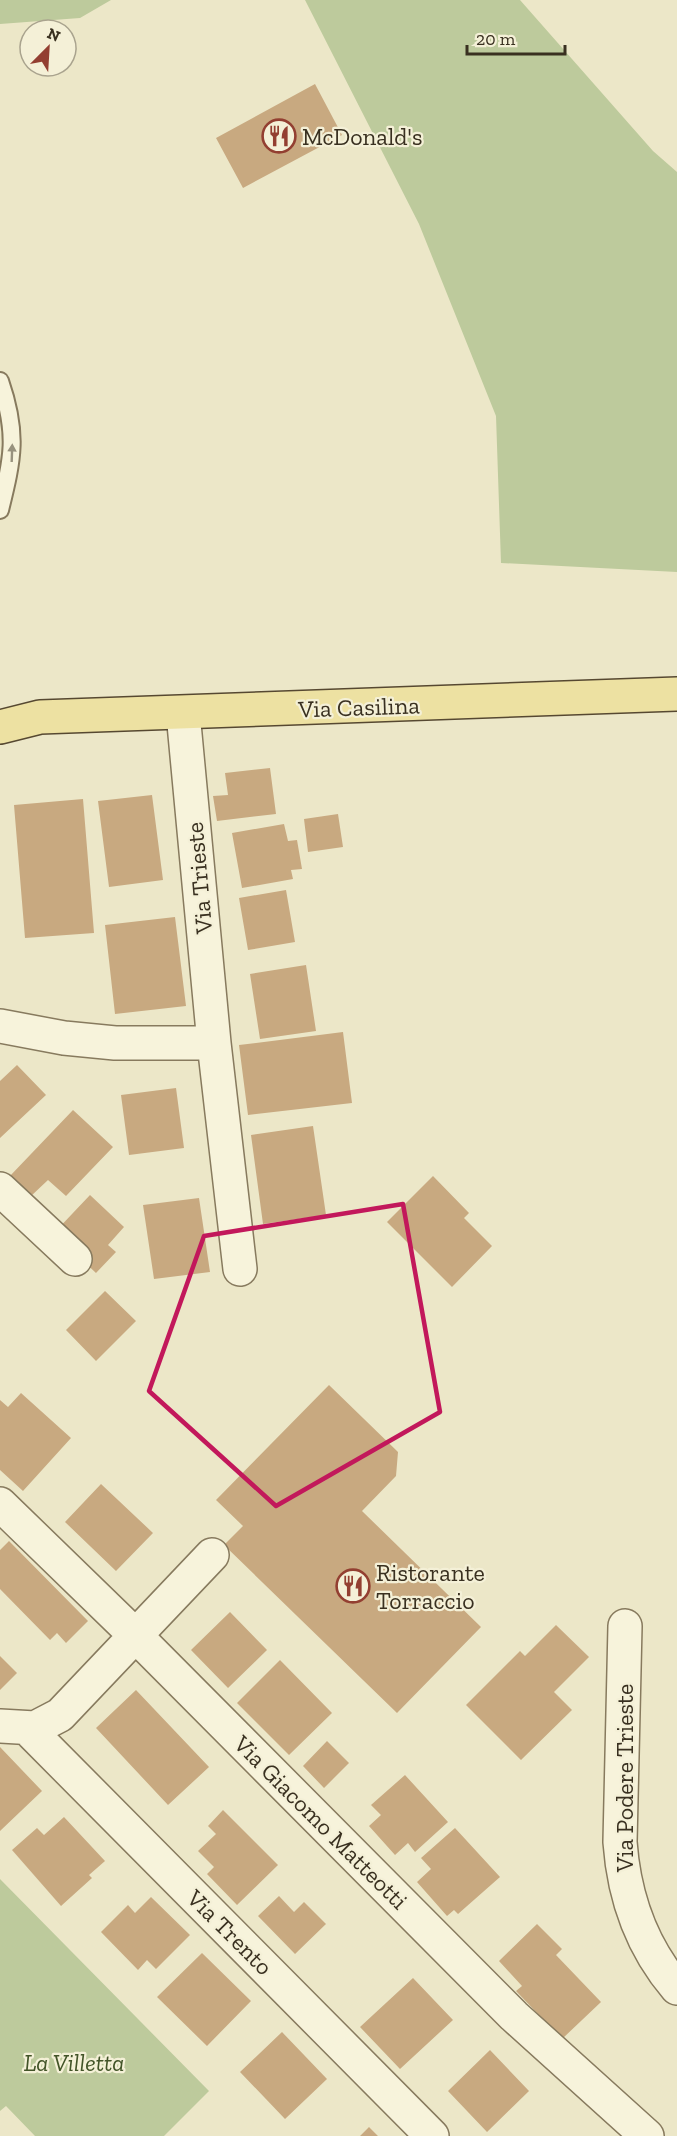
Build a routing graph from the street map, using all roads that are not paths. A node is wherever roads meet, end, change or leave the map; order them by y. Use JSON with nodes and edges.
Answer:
{"nodes":[{"id":1,"x":0,"y":381,"type":"edge"},
{"id":2,"x":0,"y":510,"type":"edge"},
{"id":3,"x":677,"y":694,"type":"edge"},
{"id":4,"x":0,"y":707,"type":"edge"},
{"id":5,"x":183,"y":713,"type":"junction"},
{"id":6,"x":40,"y":717,"type":"junction"},
{"id":7,"x":0,"y":727,"type":"edge"},
{"id":8,"x":0,"y":1026,"type":"edge"},
{"id":9,"x":214,"y":1043,"type":"junction"},
{"id":10,"x":0,"y":1189,"type":"edge"},
{"id":11,"x":75,"y":1259,"type":"dead end"},
{"id":12,"x":240,"y":1269,"type":"dead end"},
{"id":13,"x":0,"y":1504,"type":"edge"},
{"id":14,"x":212,"y":1555,"type":"dead end"},
{"id":15,"x":625,"y":1626,"type":"dead end"},
{"id":16,"x":136,"y":1636,"type":"junction"},
{"id":17,"x":14,"y":1727,"type":"edge"},
{"id":18,"x":677,"y":1989,"type":"edge"},
{"id":19,"x":432,"y":2136,"type":"edge"},
{"id":20,"x":647,"y":2136,"type":"edge"}],
"edges":[{"from":2,"to":1,"type":"lane","one_way":true},
{"from":3,"to":5,"type":"main road","name":"Via Casilina"},
{"from":4,"to":6,"type":"main road","name":"Via Casilina"},
{"from":5,"to":6,"type":"main road","name":"Via Casilina"},
{"from":5,"to":9,"type":"street","name":"Via Trieste"},
{"from":6,"to":7,"type":"main road","name":"Via Casilina"},
{"from":8,"to":9,"type":"street"},
{"from":9,"to":12,"type":"street","name":"Via Trieste"},
{"from":10,"to":11,"type":"street"},
{"from":13,"to":16,"type":"street","name":"Via Giacomo Matteotti"},
{"from":14,"to":16,"type":"street","name":"Via Trento"},
{"from":15,"to":18,"type":"street","name":"Via Podere Trieste"},
{"from":16,"to":17,"type":"street","name":"Via Trento"},
{"from":16,"to":20,"type":"street","name":"Via Giacomo Matteotti"},
{"from":17,"to":19,"type":"street","name":"Via Trento"}]}
